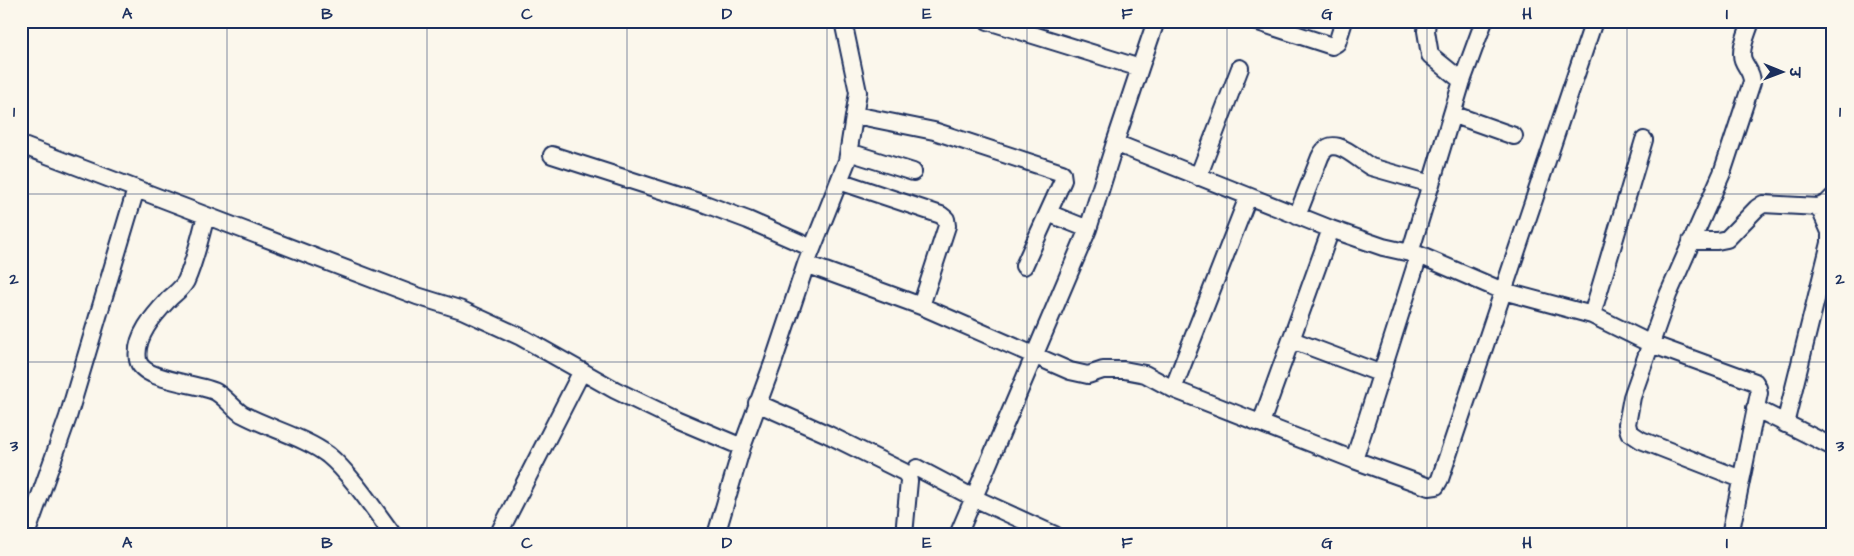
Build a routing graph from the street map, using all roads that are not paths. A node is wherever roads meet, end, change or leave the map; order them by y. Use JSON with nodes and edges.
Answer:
{"nodes":[{"id":1,"x":843,"y":21,"type":"edge"},
{"id":2,"x":988,"y":21,"type":"edge"},
{"id":3,"x":1156,"y":21,"type":"edge"},
{"id":4,"x":1255,"y":21,"type":"edge"},
{"id":5,"x":1344,"y":21,"type":"edge"},
{"id":6,"x":1427,"y":21,"type":"edge"},
{"id":7,"x":1484,"y":21,"type":"edge"},
{"id":8,"x":1594,"y":21,"type":"edge"},
{"id":9,"x":1751,"y":21,"type":"edge"},
{"id":10,"x":1140,"y":68,"type":"junction"},
{"id":11,"x":1240,"y":68,"type":"dead end"},
{"id":12,"x":1462,"y":81,"type":"junction"},
{"id":13,"x":1452,"y":114,"type":"junction"},
{"id":14,"x":855,"y":115,"type":"junction"},
{"id":15,"x":1514,"y":136,"type":"dead end"},
{"id":16,"x":1644,"y":140,"type":"dead end"},
{"id":17,"x":1115,"y":143,"type":"junction"},
{"id":18,"x":21,"y":145,"type":"edge"},
{"id":19,"x":849,"y":152,"type":"junction"},
{"id":20,"x":552,"y":155,"type":"dead end"},
{"id":21,"x":913,"y":172,"type":"dead end"},
{"id":22,"x":1198,"y":177,"type":"junction"},
{"id":23,"x":839,"y":181,"type":"junction"},
{"id":24,"x":1431,"y":184,"type":"junction"},
{"id":25,"x":136,"y":189,"type":"junction"},
{"id":26,"x":1248,"y":197,"type":"junction"},
{"id":27,"x":1833,"y":197,"type":"edge"},
{"id":28,"x":1819,"y":207,"type":"junction"},
{"id":29,"x":1048,"y":213,"type":"junction"},
{"id":30,"x":206,"y":216,"type":"junction"},
{"id":31,"x":1297,"y":216,"type":"junction"},
{"id":32,"x":1088,"y":229,"type":"junction"},
{"id":33,"x":1331,"y":229,"type":"junction"},
{"id":34,"x":1691,"y":241,"type":"junction"},
{"id":35,"x":812,"y":248,"type":"junction"},
{"id":36,"x":1415,"y":254,"type":"junction"},
{"id":37,"x":806,"y":264,"type":"junction"},
{"id":38,"x":1024,"y":266,"type":"dead end"},
{"id":39,"x":1503,"y":291,"type":"junction"},
{"id":40,"x":921,"y":306,"type":"junction"},
{"id":41,"x":1592,"y":315,"type":"junction"},
{"id":42,"x":1292,"y":340,"type":"junction"},
{"id":43,"x":1651,"y":344,"type":"junction"},
{"id":44,"x":1033,"y":356,"type":"junction"},
{"id":45,"x":582,"y":371,"type":"junction"},
{"id":46,"x":1382,"y":374,"type":"junction"},
{"id":47,"x":1173,"y":389,"type":"junction"},
{"id":48,"x":758,"y":403,"type":"junction"},
{"id":49,"x":1756,"y":408,"type":"junction"},
{"id":50,"x":1261,"y":422,"type":"junction"},
{"id":51,"x":1785,"y":424,"type":"junction"},
{"id":52,"x":742,"y":446,"type":"junction"},
{"id":53,"x":1833,"y":447,"type":"edge"},
{"id":54,"x":1354,"y":460,"type":"junction"},
{"id":55,"x":916,"y":468,"type":"dead end"},
{"id":56,"x":1741,"y":479,"type":"junction"},
{"id":57,"x":974,"y":498,"type":"junction"},
{"id":58,"x":25,"y":527,"type":"edge"},
{"id":59,"x":393,"y":535,"type":"edge"},
{"id":60,"x":498,"y":535,"type":"edge"},
{"id":61,"x":716,"y":535,"type":"edge"},
{"id":62,"x":904,"y":535,"type":"edge"},
{"id":63,"x":958,"y":535,"type":"edge"},
{"id":64,"x":1054,"y":535,"type":"edge"},
{"id":65,"x":1730,"y":535,"type":"edge"}],
"edges":[{"from":1,"to":14,"type":"street"},
{"from":2,"to":10,"type":"street"},
{"from":3,"to":10,"type":"street"},
{"from":4,"to":5,"type":"street"},
{"from":6,"to":12,"type":"street"},
{"from":7,"to":12,"type":"street"},
{"from":8,"to":39,"type":"street"},
{"from":9,"to":34,"type":"street"},
{"from":10,"to":17,"type":"street"},
{"from":11,"to":22,"type":"street"},
{"from":12,"to":13,"type":"street"},
{"from":13,"to":15,"type":"street"},
{"from":13,"to":24,"type":"street"},
{"from":14,"to":19,"type":"street"},
{"from":14,"to":29,"type":"street"},
{"from":16,"to":41,"type":"street"},
{"from":17,"to":22,"type":"street"},
{"from":17,"to":32,"type":"street"},
{"from":18,"to":25,"type":"street"},
{"from":19,"to":21,"type":"street"},
{"from":19,"to":23,"type":"street"},
{"from":20,"to":35,"type":"street"},
{"from":22,"to":26,"type":"street"},
{"from":23,"to":35,"type":"street"},
{"from":23,"to":40,"type":"street"},
{"from":24,"to":31,"type":"street"},
{"from":24,"to":36,"type":"street"},
{"from":25,"to":30,"type":"street"},
{"from":25,"to":58,"type":"street"},
{"from":26,"to":31,"type":"street"},
{"from":26,"to":47,"type":"street"},
{"from":27,"to":28,"type":"street"},
{"from":28,"to":34,"type":"street"},
{"from":28,"to":51,"type":"street"},
{"from":29,"to":32,"type":"street"},
{"from":29,"to":38,"type":"street"},
{"from":30,"to":45,"type":"street"},
{"from":30,"to":59,"type":"street"},
{"from":31,"to":33,"type":"street"},
{"from":32,"to":44,"type":"street"},
{"from":33,"to":36,"type":"street"},
{"from":33,"to":42,"type":"street"},
{"from":34,"to":43,"type":"street"},
{"from":35,"to":37,"type":"street"},
{"from":36,"to":39,"type":"street"},
{"from":36,"to":46,"type":"street"},
{"from":37,"to":40,"type":"street"},
{"from":37,"to":48,"type":"street"},
{"from":39,"to":41,"type":"street"},
{"from":39,"to":54,"type":"street"},
{"from":40,"to":44,"type":"street"},
{"from":41,"to":43,"type":"street"},
{"from":42,"to":46,"type":"street"},
{"from":42,"to":50,"type":"street"},
{"from":43,"to":49,"type":"street"},
{"from":43,"to":56,"type":"street"},
{"from":44,"to":47,"type":"street"},
{"from":44,"to":57,"type":"street"},
{"from":45,"to":52,"type":"street"},
{"from":45,"to":60,"type":"street"},
{"from":46,"to":54,"type":"street"},
{"from":47,"to":50,"type":"street"},
{"from":48,"to":52,"type":"street"},
{"from":48,"to":62,"type":"street"},
{"from":49,"to":51,"type":"street"},
{"from":49,"to":56,"type":"street"},
{"from":50,"to":54,"type":"street"},
{"from":51,"to":53,"type":"street"},
{"from":52,"to":61,"type":"street"},
{"from":55,"to":57,"type":"street"},
{"from":56,"to":65,"type":"street"},
{"from":57,"to":63,"type":"street"},
{"from":57,"to":64,"type":"street"}]}
